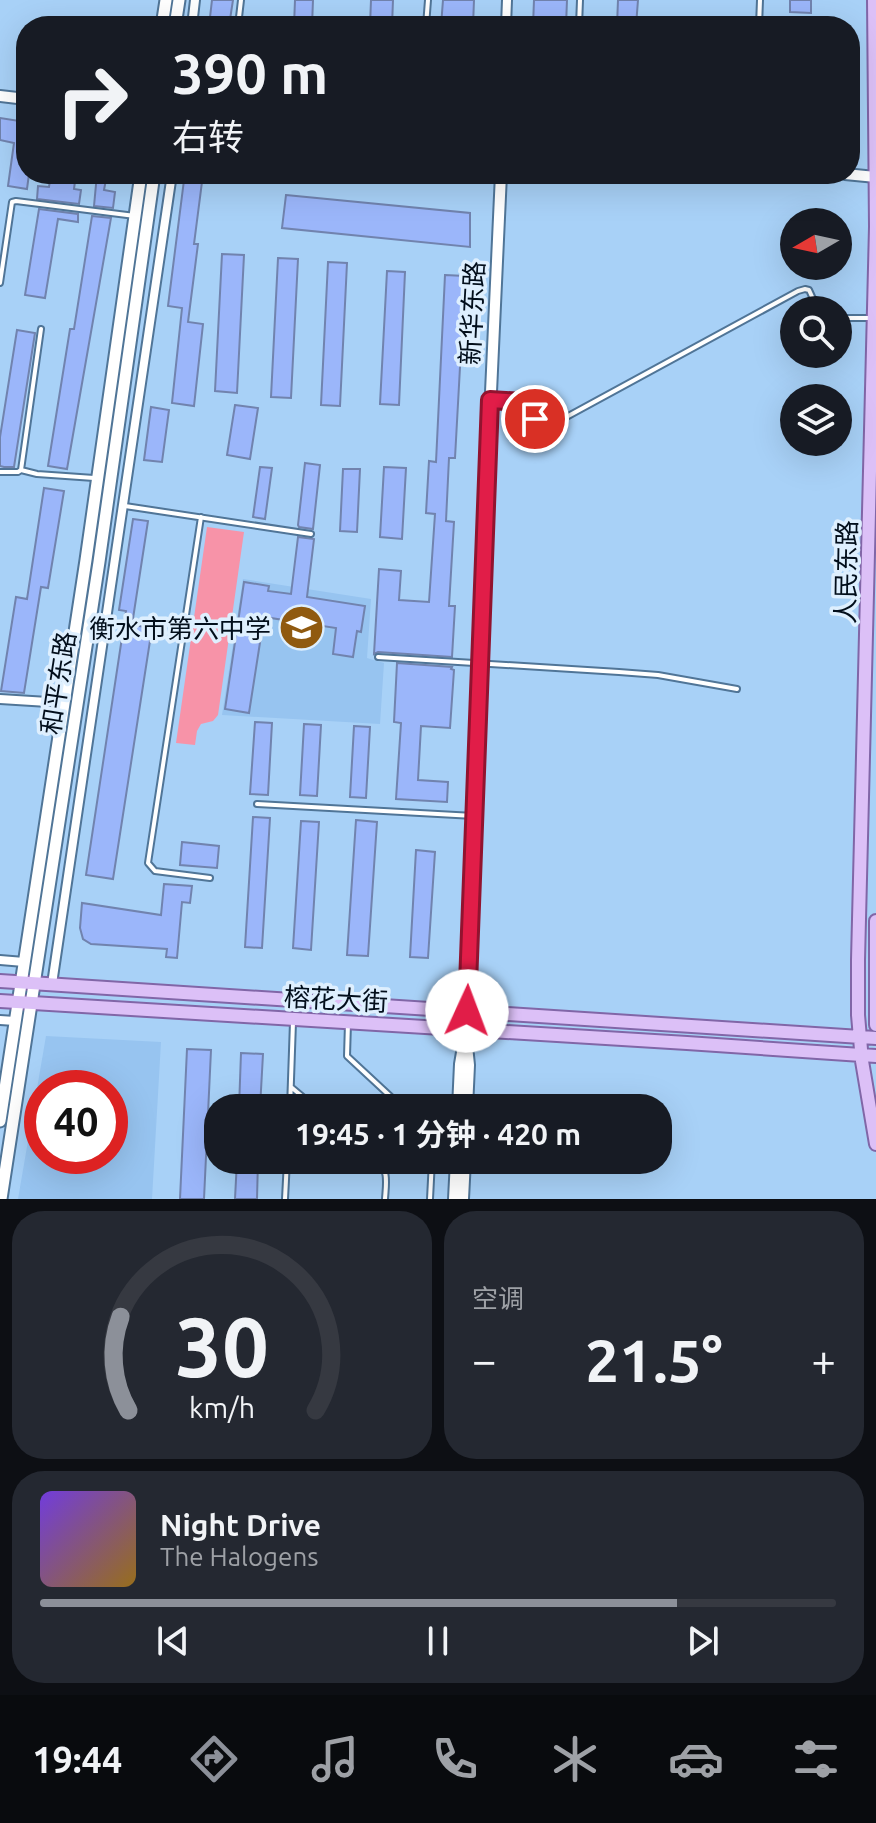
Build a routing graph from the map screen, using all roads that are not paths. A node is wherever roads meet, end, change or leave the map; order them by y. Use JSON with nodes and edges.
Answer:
{"nodes":[{"id":1,"x":874,"y":0,"type":"edge"},
{"id":2,"x":876,"y":177,"type":"edge"},
{"id":3,"x":140,"y":184,"type":"edge"},
{"id":4,"x":153,"y":184,"type":"edge"},
{"id":5,"x":171,"y":184,"type":"edge"},
{"id":6,"x":501,"y":184,"type":"edge"},
{"id":7,"x":135,"y":216,"type":"junction"},
{"id":8,"x":0,"y":283,"type":"edge"},
{"id":9,"x":789,"y":296,"type":"edge"},
{"id":10,"x":812,"y":296,"type":"edge"},
{"id":11,"x":780,"y":301,"type":"edge"},
{"id":12,"x":852,"y":318,"type":"edge"},
{"id":13,"x":874,"y":318,"type":"junction"},
{"id":14,"x":41,"y":329,"type":"dead end"},
{"id":15,"x":490,"y":400,"type":"junction"},
{"id":16,"x":21,"y":470,"type":"junction"},
{"id":17,"x":0,"y":472,"type":"edge"},
{"id":18,"x":98,"y":478,"type":"junction"},
{"id":19,"x":123,"y":506,"type":"junction"},
{"id":20,"x":201,"y":517,"type":"junction"},
{"id":21,"x":311,"y":534,"type":"dead end"},
{"id":22,"x":378,"y":657,"type":"dead end"},
{"id":23,"x":480,"y":663,"type":"junction"},
{"id":24,"x":737,"y":689,"type":"dead end"},
{"id":25,"x":0,"y":699,"type":"edge"},
{"id":26,"x":64,"y":703,"type":"junction"},
{"id":27,"x":257,"y":804,"type":"dead end"},
{"id":28,"x":474,"y":816,"type":"junction"},
{"id":29,"x":210,"y":878,"type":"dead end"},
{"id":30,"x":876,"y":921,"type":"edge"},
{"id":31,"x":0,"y":960,"type":"edge"},
{"id":32,"x":24,"y":962,"type":"junction"},
{"id":33,"x":0,"y":981,"type":"edge"},
{"id":34,"x":28,"y":983,"type":"junction"},
{"id":35,"x":52,"y":984,"type":"junction"},
{"id":36,"x":0,"y":1001,"type":"edge"},
{"id":37,"x":25,"y":1002,"type":"junction"},
{"id":38,"x":467,"y":1011,"type":"junction"},
{"id":39,"x":294,"y":1019,"type":"junction"},
{"id":40,"x":0,"y":1020,"type":"edge"},
{"id":41,"x":15,"y":1021,"type":"junction"},
{"id":42,"x":348,"y":1022,"type":"junction"},
{"id":43,"x":466,"y":1029,"type":"junction"},
{"id":44,"x":870,"y":1034,"type":"edge"},
{"id":45,"x":869,"y":1056,"type":"edge"},
{"id":46,"x":291,"y":1087,"type":"junction"},
{"id":47,"x":291,"y":1094,"type":"edge"},
{"id":48,"x":299,"y":1094,"type":"edge"},
{"id":49,"x":388,"y":1094,"type":"edge"},
{"id":50,"x":459,"y":1094,"type":"edge"},
{"id":51,"x":468,"y":1094,"type":"edge"},
{"id":52,"x":0,"y":1121,"type":"edge"},
{"id":53,"x":876,"y":1144,"type":"edge"},
{"id":54,"x":286,"y":1174,"type":"edge"},
{"id":55,"x":386,"y":1174,"type":"edge"},
{"id":56,"x":431,"y":1174,"type":"edge"},
{"id":57,"x":455,"y":1174,"type":"edge"},
{"id":58,"x":464,"y":1174,"type":"edge"},
{"id":59,"x":1,"y":1199,"type":"edge"},
{"id":60,"x":285,"y":1199,"type":"edge"},
{"id":61,"x":385,"y":1199,"type":"edge"},
{"id":62,"x":430,"y":1199,"type":"edge"},
{"id":63,"x":454,"y":1199,"type":"edge"},
{"id":64,"x":463,"y":1199,"type":"edge"}],
"edges":[{"from":1,"to":2,"type":"main road","name":"人民东路"},
{"from":2,"to":13,"type":"main road","name":"人民东路"},
{"from":3,"to":7,"type":"main road","name":"和平东路"},
{"from":4,"to":34,"type":"main road","name":"和平东路"},
{"from":5,"to":19,"type":"street"},
{"from":6,"to":15,"type":"street","name":"新华东路"},
{"from":7,"to":8,"type":"lane"},
{"from":7,"to":18,"type":"main road","name":"和平东路"},
{"from":9,"to":10,"type":"lane"},
{"from":11,"to":15,"type":"lane"},
{"from":12,"to":13,"type":"lane"},
{"from":13,"to":44,"type":"main road","name":"人民东路"},
{"from":14,"to":16,"type":"lane"},
{"from":15,"to":23,"type":"street","name":"新华东路"},
{"from":16,"to":17,"type":"lane"},
{"from":16,"to":18,"type":"lane"},
{"from":18,"to":26,"type":"main road","name":"和平东路"},
{"from":19,"to":20,"type":"lane"},
{"from":19,"to":35,"type":"street"},
{"from":20,"to":21,"type":"lane"},
{"from":20,"to":29,"type":"lane"},
{"from":22,"to":23,"type":"lane"},
{"from":23,"to":24,"type":"lane"},
{"from":23,"to":28,"type":"street","name":"新华东路"},
{"from":25,"to":26,"type":"street"},
{"from":26,"to":32,"type":"main road","name":"和平东路"},
{"from":27,"to":28,"type":"lane"},
{"from":28,"to":38,"type":"street","name":"新华东路"},
{"from":30,"to":44,"type":"main road","name":"人民东路"},
{"from":31,"to":32,"type":"street"},
{"from":32,"to":34,"type":"main road","name":"和平东路"},
{"from":33,"to":34,"type":"main road","name":"榕花大街"},
{"from":34,"to":35,"type":"main road","name":"榕花大街"},
{"from":34,"to":37,"type":"main road","name":"和平东路"},
{"from":35,"to":38,"type":"main road","name":"榕花大街"},
{"from":36,"to":37,"type":"main road","name":"榕花大街"},
{"from":37,"to":39,"type":"main road","name":"榕花大街"},
{"from":37,"to":41,"type":"main road","name":"和平东路"},
{"from":37,"to":59,"type":"main road","name":"和平东路"},
{"from":38,"to":43,"type":"street","name":"新华东路"},
{"from":38,"to":44,"type":"main road","name":"榕花大街"},
{"from":39,"to":42,"type":"main road","name":"榕花大街"},
{"from":39,"to":46,"type":"lane"},
{"from":40,"to":41,"type":"street"},
{"from":41,"to":52,"type":"main road","name":"和平东路"},
{"from":42,"to":43,"type":"main road","name":"榕花大街"},
{"from":42,"to":49,"type":"lane"},
{"from":43,"to":45,"type":"main road","name":"榕花大街"},
{"from":43,"to":50,"type":"street","name":"新华东路"},
{"from":43,"to":51,"type":"street","name":"新华东路"},
{"from":44,"to":45,"type":"main road","name":"人民东路"},
{"from":45,"to":53,"type":"main road","name":"人民东路"},
{"from":46,"to":47,"type":"lane"},
{"from":46,"to":48,"type":"lane"},
{"from":54,"to":60,"type":"lane"},
{"from":55,"to":61,"type":"lane"},
{"from":56,"to":62,"type":"lane"},
{"from":57,"to":63,"type":"street"},
{"from":58,"to":64,"type":"street"}]}
